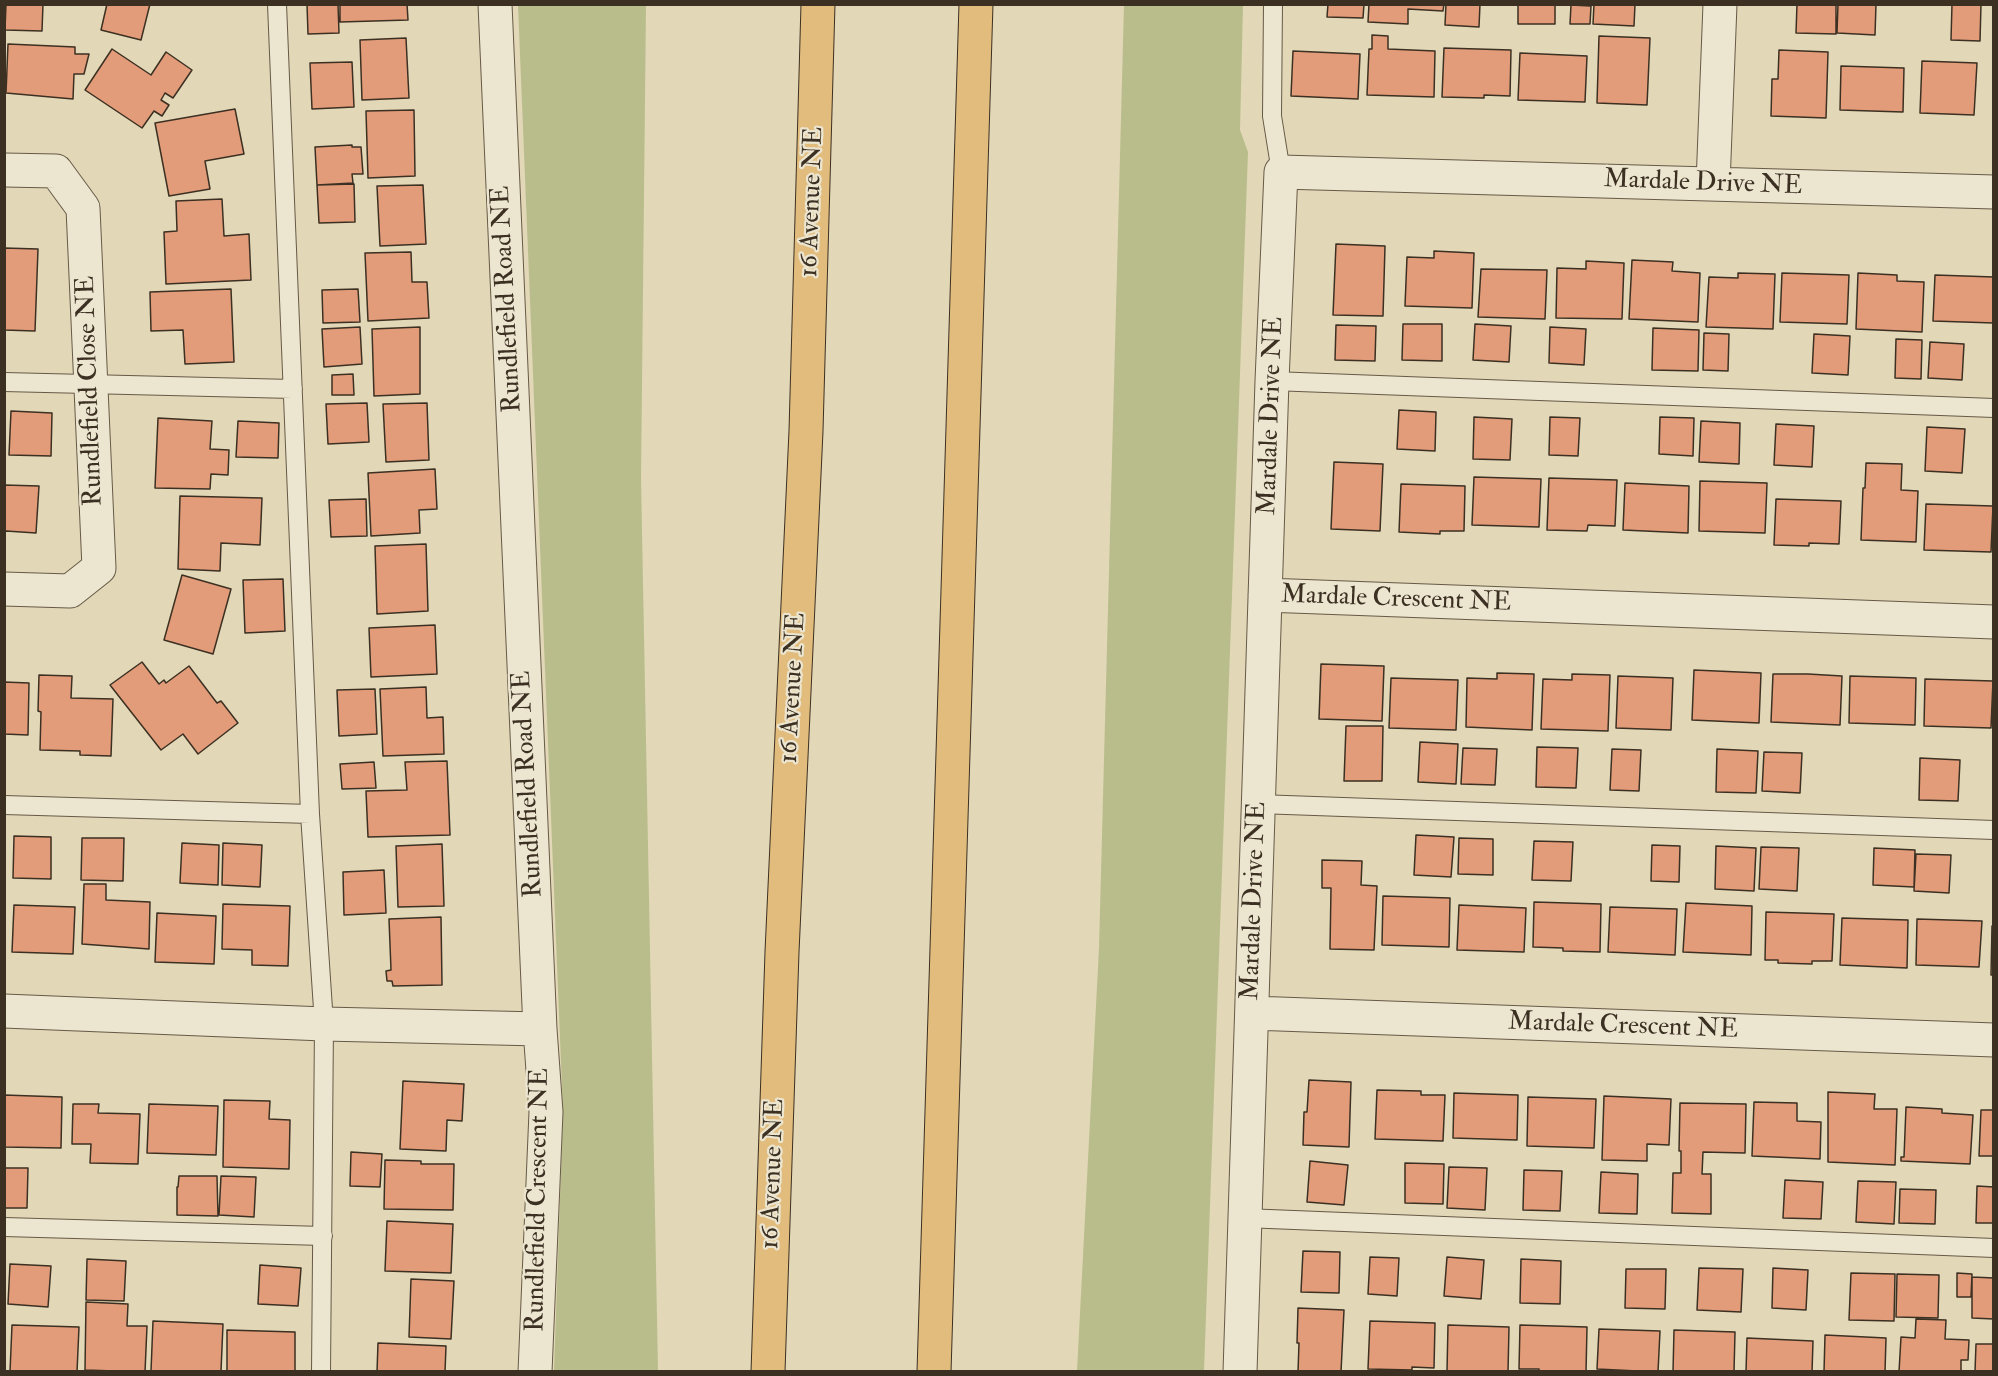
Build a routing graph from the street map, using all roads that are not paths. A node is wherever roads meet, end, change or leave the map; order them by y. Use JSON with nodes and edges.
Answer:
{"nodes":[{"id":1,"x":277,"y":4,"type":"edge"},
{"id":2,"x":495,"y":4,"type":"edge"},
{"id":3,"x":818,"y":4,"type":"edge"},
{"id":4,"x":976,"y":4,"type":"edge"},
{"id":5,"x":995,"y":4,"type":"edge"},
{"id":6,"x":1273,"y":4,"type":"edge"},
{"id":7,"x":1720,"y":4,"type":"edge"},
{"id":8,"x":972,"y":98,"type":"junction"},
{"id":9,"x":4,"y":170,"type":"edge"},
{"id":10,"x":1281,"y":172,"type":"junction"},
{"id":11,"x":1713,"y":184,"type":"junction"},
{"id":12,"x":1994,"y":192,"type":"edge"},
{"id":13,"x":1272,"y":381,"type":"junction"},
{"id":14,"x":4,"y":382,"type":"edge"},
{"id":15,"x":91,"y":385,"type":"junction"},
{"id":16,"x":293,"y":389,"type":"junction"},
{"id":17,"x":1994,"y":408,"type":"edge"},
{"id":18,"x":4,"y":589,"type":"edge"},
{"id":19,"x":1265,"y":595,"type":"junction"},
{"id":20,"x":1994,"y":622,"type":"edge"},
{"id":21,"x":1258,"y":804,"type":"junction"},
{"id":22,"x":4,"y":805,"type":"edge"},
{"id":23,"x":310,"y":814,"type":"junction"},
{"id":24,"x":1994,"y":830,"type":"edge"},
{"id":25,"x":4,"y":1011,"type":"edge"},
{"id":26,"x":1252,"y":1013,"type":"junction"},
{"id":27,"x":324,"y":1024,"type":"junction"},
{"id":28,"x":540,"y":1029,"type":"junction"},
{"id":29,"x":1994,"y":1040,"type":"edge"},
{"id":30,"x":1244,"y":1218,"type":"junction"},
{"id":31,"x":4,"y":1227,"type":"edge"},
{"id":32,"x":323,"y":1236,"type":"junction"},
{"id":33,"x":1994,"y":1248,"type":"edge"},
{"id":34,"x":321,"y":1371,"type":"edge"},
{"id":35,"x":535,"y":1371,"type":"edge"},
{"id":36,"x":768,"y":1371,"type":"edge"},
{"id":37,"x":934,"y":1371,"type":"edge"},
{"id":38,"x":1240,"y":1371,"type":"edge"}],
"edges":[{"from":1,"to":16,"type":"lane"},
{"from":2,"to":28,"type":"street","name":"Rundlefield Road NE"},
{"from":3,"to":36,"type":"highway","name":"16 Avenue NE"},
{"from":4,"to":8,"type":"highway"},
{"from":5,"to":8,"type":"highway"},
{"from":6,"to":10,"type":"lane"},
{"from":7,"to":11,"type":"street"},
{"from":8,"to":37,"type":"highway"},
{"from":9,"to":15,"type":"street","name":"Rundlefield Close NE"},
{"from":10,"to":11,"type":"street","name":"Mardale Drive NE"},
{"from":10,"to":13,"type":"street","name":"Mardale Drive NE"},
{"from":11,"to":12,"type":"street","name":"Mardale Drive NE"},
{"from":13,"to":17,"type":"lane"},
{"from":13,"to":19,"type":"street","name":"Mardale Drive NE"},
{"from":14,"to":15,"type":"lane"},
{"from":15,"to":16,"type":"lane"},
{"from":15,"to":18,"type":"street","name":"Rundlefield Close NE"},
{"from":16,"to":23,"type":"lane"},
{"from":19,"to":20,"type":"street","name":"Mardale Crescent NE"},
{"from":19,"to":21,"type":"street","name":"Mardale Drive NE"},
{"from":21,"to":24,"type":"lane"},
{"from":21,"to":26,"type":"street","name":"Mardale Drive NE"},
{"from":22,"to":23,"type":"lane"},
{"from":23,"to":27,"type":"lane"},
{"from":25,"to":27,"type":"street"},
{"from":26,"to":29,"type":"street","name":"Mardale Crescent NE"},
{"from":26,"to":30,"type":"street","name":"Mardale Drive NE"},
{"from":27,"to":28,"type":"street"},
{"from":27,"to":32,"type":"lane"},
{"from":28,"to":35,"type":"street","name":"Rundlefield Crescent NE"},
{"from":30,"to":33,"type":"lane"},
{"from":30,"to":38,"type":"street","name":"Mardale Drive NE"},
{"from":31,"to":32,"type":"lane"},
{"from":32,"to":34,"type":"lane"}]}
